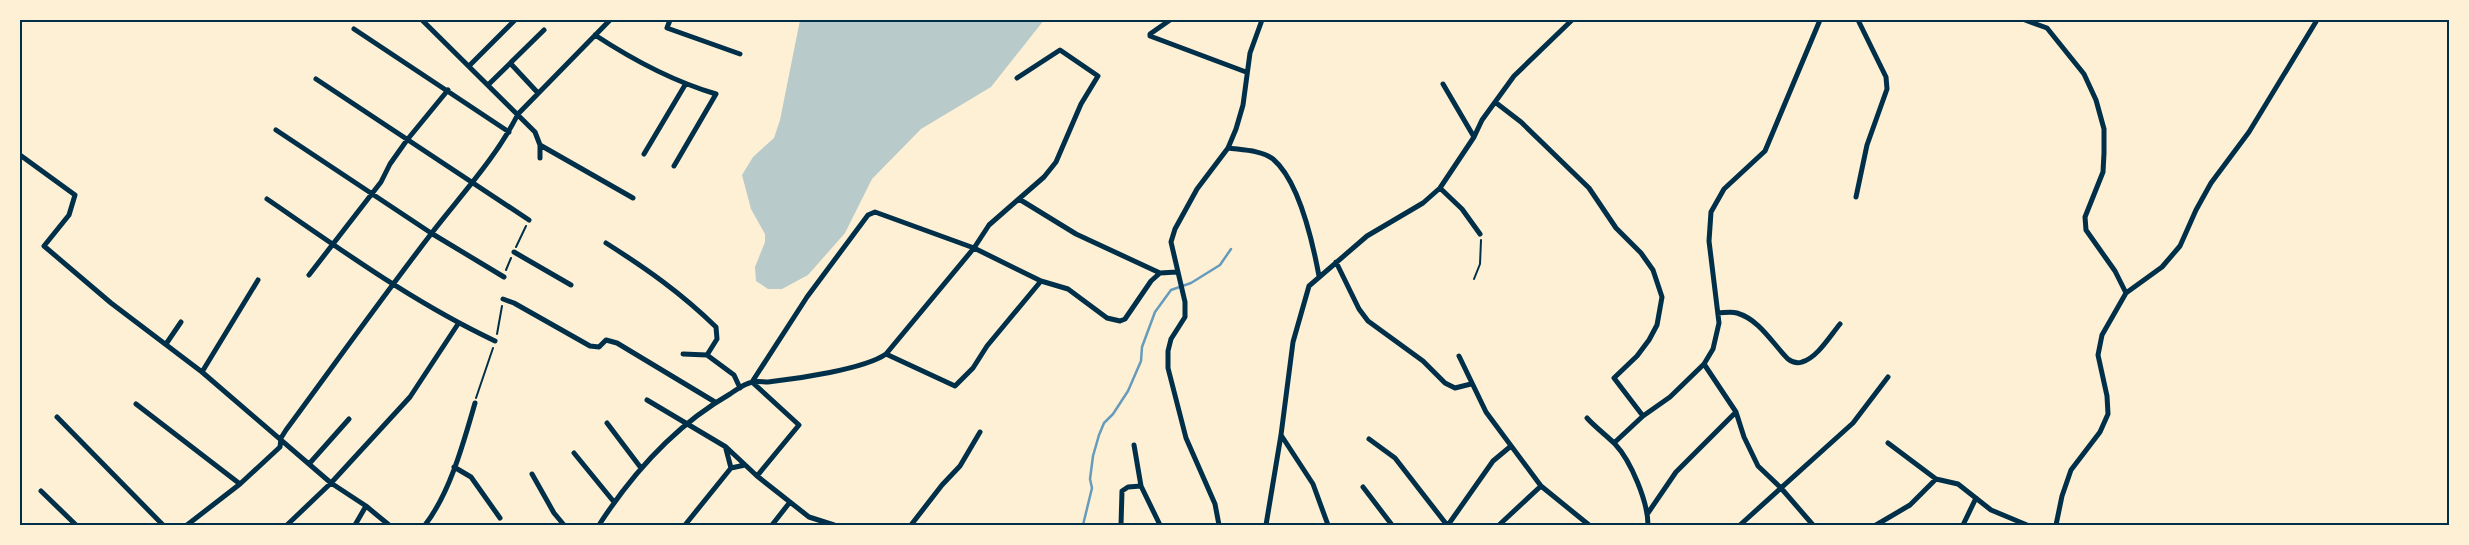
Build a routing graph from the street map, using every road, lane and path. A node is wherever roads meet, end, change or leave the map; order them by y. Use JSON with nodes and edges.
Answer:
{"nodes":[{"id":1,"x":423,"y":20,"type":"edge"},
{"id":2,"x":515,"y":20,"type":"edge"},
{"id":3,"x":610,"y":20,"type":"edge"},
{"id":4,"x":670,"y":20,"type":"edge"},
{"id":5,"x":1262,"y":20,"type":"edge"},
{"id":6,"x":1572,"y":20,"type":"edge"},
{"id":7,"x":1820,"y":20,"type":"edge"},
{"id":8,"x":1858,"y":20,"type":"edge"},
{"id":9,"x":2025,"y":20,"type":"edge"},
{"id":10,"x":2317,"y":20,"type":"edge"},
{"id":11,"x":1165,"y":21,"type":"edge"},
{"id":12,"x":354,"y":29,"type":"dead end"},
{"id":13,"x":544,"y":30,"type":"dead end"},
{"id":14,"x":595,"y":35,"type":"junction"},
{"id":15,"x":740,"y":54,"type":"dead end"},
{"id":16,"x":511,"y":64,"type":"junction"},
{"id":17,"x":469,"y":66,"type":"junction"},
{"id":18,"x":1246,"y":72,"type":"junction"},
{"id":19,"x":1017,"y":78,"type":"dead end"},
{"id":20,"x":316,"y":79,"type":"dead end"},
{"id":21,"x":489,"y":84,"type":"junction"},
{"id":22,"x":1443,"y":84,"type":"dead end"},
{"id":23,"x":685,"y":85,"type":"junction"},
{"id":24,"x":448,"y":90,"type":"junction"},
{"id":25,"x":538,"y":93,"type":"junction"},
{"id":26,"x":1495,"y":102,"type":"junction"},
{"id":27,"x":518,"y":114,"type":"junction"},
{"id":28,"x":276,"y":130,"type":"dead end"},
{"id":29,"x":509,"y":132,"type":"junction"},
{"id":30,"x":1474,"y":137,"type":"junction"},
{"id":31,"x":406,"y":140,"type":"junction"},
{"id":32,"x":540,"y":145,"type":"junction"},
{"id":33,"x":1228,"y":148,"type":"junction"},
{"id":34,"x":644,"y":154,"type":"dead end"},
{"id":35,"x":20,"y":155,"type":"edge"},
{"id":36,"x":540,"y":158,"type":"dead end"},
{"id":37,"x":674,"y":166,"type":"dead end"},
{"id":38,"x":472,"y":182,"type":"junction"},
{"id":39,"x":1440,"y":188,"type":"junction"},
{"id":40,"x":372,"y":194,"type":"junction"},
{"id":41,"x":1856,"y":197,"type":"dead end"},
{"id":42,"x":633,"y":198,"type":"dead end"},
{"id":43,"x":266,"y":199,"type":"dead end"},
{"id":44,"x":1019,"y":199,"type":"junction"},
{"id":45,"x":529,"y":220,"type":"joint"},
{"id":46,"x":431,"y":233,"type":"junction"},
{"id":47,"x":1480,"y":234,"type":"joint"},
{"id":48,"x":606,"y":243,"type":"dead end"},
{"id":49,"x":332,"y":244,"type":"junction"},
{"id":50,"x":974,"y":248,"type":"junction"},
{"id":51,"x":514,"y":252,"type":"junction"},
{"id":52,"x":1336,"y":262,"type":"junction"},
{"id":53,"x":1177,"y":272,"type":"junction"},
{"id":54,"x":1160,"y":273,"type":"junction"},
{"id":55,"x":309,"y":275,"type":"dead end"},
{"id":56,"x":1320,"y":276,"type":"junction"},
{"id":57,"x":504,"y":277,"type":"joint"},
{"id":58,"x":1474,"y":279,"type":"dead end"},
{"id":59,"x":258,"y":280,"type":"dead end"},
{"id":60,"x":1042,"y":280,"type":"junction"},
{"id":61,"x":394,"y":284,"type":"junction"},
{"id":62,"x":571,"y":285,"type":"dead end"},
{"id":63,"x":2126,"y":293,"type":"junction"},
{"id":64,"x":503,"y":299,"type":"joint"},
{"id":65,"x":1718,"y":313,"type":"junction"},
{"id":66,"x":181,"y":322,"type":"dead end"},
{"id":67,"x":458,"y":324,"type":"junction"},
{"id":68,"x":1840,"y":324,"type":"dead end"},
{"id":69,"x":495,"y":342,"type":"junction"},
{"id":70,"x":166,"y":344,"type":"junction"},
{"id":71,"x":683,"y":354,"type":"dead end"},
{"id":72,"x":886,"y":354,"type":"junction"},
{"id":73,"x":708,"y":355,"type":"junction"},
{"id":74,"x":1459,"y":356,"type":"dead end"},
{"id":75,"x":1704,"y":364,"type":"junction"},
{"id":76,"x":202,"y":372,"type":"junction"},
{"id":77,"x":1888,"y":377,"type":"dead end"},
{"id":78,"x":752,"y":382,"type":"junction"},
{"id":79,"x":1471,"y":384,"type":"junction"},
{"id":80,"x":740,"y":388,"type":"junction"},
{"id":81,"x":647,"y":400,"type":"dead end"},
{"id":82,"x":474,"y":402,"type":"joint"},
{"id":83,"x":715,"y":402,"type":"junction"},
{"id":84,"x":136,"y":404,"type":"dead end"},
{"id":85,"x":1736,"y":412,"type":"junction"},
{"id":86,"x":1643,"y":416,"type":"junction"},
{"id":87,"x":57,"y":417,"type":"dead end"},
{"id":88,"x":1587,"y":418,"type":"dead end"},
{"id":89,"x":349,"y":419,"type":"dead end"},
{"id":90,"x":607,"y":423,"type":"dead end"},
{"id":91,"x":688,"y":424,"type":"junction"},
{"id":92,"x":980,"y":432,"type":"dead end"},
{"id":93,"x":1281,"y":435,"type":"junction"},
{"id":94,"x":281,"y":438,"type":"junction"},
{"id":95,"x":1369,"y":439,"type":"dead end"},
{"id":96,"x":1614,"y":443,"type":"junction"},
{"id":97,"x":1888,"y":443,"type":"dead end"},
{"id":98,"x":1134,"y":445,"type":"dead end"},
{"id":99,"x":1511,"y":446,"type":"junction"},
{"id":100,"x":726,"y":447,"type":"junction"},
{"id":101,"x":574,"y":453,"type":"dead end"},
{"id":102,"x":309,"y":464,"type":"junction"},
{"id":103,"x":745,"y":465,"type":"junction"},
{"id":104,"x":454,"y":467,"type":"junction"},
{"id":105,"x":641,"y":468,"type":"junction"},
{"id":106,"x":731,"y":468,"type":"junction"},
{"id":107,"x":532,"y":474,"type":"dead end"},
{"id":108,"x":757,"y":476,"type":"junction"},
{"id":109,"x":1936,"y":479,"type":"junction"},
{"id":110,"x":331,"y":483,"type":"junction"},
{"id":111,"x":240,"y":484,"type":"junction"},
{"id":112,"x":1141,"y":486,"type":"junction"},
{"id":113,"x":1541,"y":486,"type":"junction"},
{"id":114,"x":1363,"y":487,"type":"dead end"},
{"id":115,"x":1781,"y":488,"type":"junction"},
{"id":116,"x":42,"y":490,"type":"dead end"},
{"id":117,"x":1976,"y":498,"type":"junction"},
{"id":118,"x":614,"y":502,"type":"junction"},
{"id":119,"x":790,"y":502,"type":"junction"},
{"id":120,"x":366,"y":506,"type":"junction"},
{"id":121,"x":1648,"y":513,"type":"junction"},
{"id":122,"x":500,"y":518,"type":"dead end"},
{"id":123,"x":76,"y":525,"type":"edge"},
{"id":124,"x":163,"y":525,"type":"edge"},
{"id":125,"x":187,"y":525,"type":"edge"},
{"id":126,"x":287,"y":525,"type":"edge"},
{"id":127,"x":355,"y":525,"type":"edge"},
{"id":128,"x":389,"y":525,"type":"edge"},
{"id":129,"x":425,"y":525,"type":"edge"},
{"id":130,"x":564,"y":525,"type":"edge"},
{"id":131,"x":599,"y":525,"type":"edge"},
{"id":132,"x":685,"y":525,"type":"edge"},
{"id":133,"x":772,"y":525,"type":"edge"},
{"id":134,"x":834,"y":525,"type":"edge"},
{"id":135,"x":911,"y":525,"type":"edge"},
{"id":136,"x":1121,"y":525,"type":"edge"},
{"id":137,"x":1160,"y":525,"type":"edge"},
{"id":138,"x":1219,"y":525,"type":"edge"},
{"id":139,"x":1266,"y":525,"type":"edge"},
{"id":140,"x":1328,"y":525,"type":"edge"},
{"id":141,"x":1392,"y":525,"type":"edge"},
{"id":142,"x":1447,"y":525,"type":"edge"},
{"id":143,"x":1499,"y":525,"type":"edge"},
{"id":144,"x":1589,"y":525,"type":"edge"},
{"id":145,"x":1648,"y":525,"type":"edge"},
{"id":146,"x":1740,"y":525,"type":"edge"},
{"id":147,"x":1813,"y":525,"type":"edge"},
{"id":148,"x":1876,"y":525,"type":"edge"},
{"id":149,"x":1963,"y":525,"type":"edge"},
{"id":150,"x":2027,"y":525,"type":"edge"},
{"id":151,"x":2056,"y":525,"type":"edge"}],
"edges":[{"from":1,"to":17,"type":"street"},
{"from":2,"to":17,"type":"street"},
{"from":3,"to":14,"type":"street"},
{"from":4,"to":15,"type":"street"},
{"from":5,"to":18,"type":"street"},
{"from":6,"to":26,"type":"street"},
{"from":7,"to":65,"type":"street"},
{"from":8,"to":41,"type":"street"},
{"from":9,"to":63,"type":"street"},
{"from":10,"to":63,"type":"street"},
{"from":11,"to":18,"type":"street"},
{"from":12,"to":24,"type":"street"},
{"from":13,"to":16,"type":"street"},
{"from":14,"to":23,"type":"street"},
{"from":14,"to":25,"type":"street"},
{"from":16,"to":21,"type":"street"},
{"from":16,"to":25,"type":"street"},
{"from":17,"to":21,"type":"street"},
{"from":18,"to":33,"type":"street"},
{"from":19,"to":44,"type":"street"},
{"from":20,"to":31,"type":"street"},
{"from":21,"to":27,"type":"street"},
{"from":22,"to":30,"type":"street"},
{"from":23,"to":34,"type":"street"},
{"from":23,"to":37,"type":"street"},
{"from":24,"to":29,"type":"street"},
{"from":24,"to":31,"type":"street"},
{"from":25,"to":27,"type":"street"},
{"from":26,"to":30,"type":"street"},
{"from":26,"to":86,"type":"street"},
{"from":27,"to":29,"type":"street"},
{"from":27,"to":32,"type":"street"},
{"from":28,"to":40,"type":"street"},
{"from":29,"to":38,"type":"street"},
{"from":30,"to":39,"type":"street"},
{"from":31,"to":38,"type":"street"},
{"from":31,"to":40,"type":"street"},
{"from":32,"to":36,"type":"street"},
{"from":32,"to":42,"type":"street"},
{"from":33,"to":53,"type":"street"},
{"from":33,"to":56,"type":"street"},
{"from":35,"to":70,"type":"street"},
{"from":38,"to":45,"type":"street"},
{"from":38,"to":46,"type":"street"},
{"from":39,"to":47,"type":"street"},
{"from":39,"to":52,"type":"street"},
{"from":40,"to":46,"type":"street"},
{"from":40,"to":49,"type":"street"},
{"from":43,"to":49,"type":"street"},
{"from":44,"to":50,"type":"street"},
{"from":44,"to":54,"type":"street"},
{"from":45,"to":51,"type":"path"},
{"from":46,"to":57,"type":"street"},
{"from":46,"to":61,"type":"street"},
{"from":47,"to":58,"type":"path"},
{"from":48,"to":73,"type":"street"},
{"from":49,"to":55,"type":"street"},
{"from":49,"to":61,"type":"street"},
{"from":50,"to":60,"type":"street"},
{"from":50,"to":72,"type":"street"},
{"from":50,"to":78,"type":"street"},
{"from":51,"to":57,"type":"path"},
{"from":51,"to":62,"type":"street"},
{"from":52,"to":56,"type":"street"},
{"from":52,"to":79,"type":"street"},
{"from":53,"to":54,"type":"street"},
{"from":53,"to":138,"type":"street"},
{"from":54,"to":60,"type":"street"},
{"from":56,"to":93,"type":"street"},
{"from":59,"to":76,"type":"street"},
{"from":60,"to":72,"type":"street"},
{"from":61,"to":67,"type":"street"},
{"from":61,"to":94,"type":"street"},
{"from":63,"to":151,"type":"street"},
{"from":64,"to":69,"type":"path"},
{"from":64,"to":83,"type":"street"},
{"from":65,"to":68,"type":"street"},
{"from":65,"to":75,"type":"street"},
{"from":66,"to":70,"type":"street"},
{"from":67,"to":69,"type":"street"},
{"from":67,"to":110,"type":"street"},
{"from":69,"to":82,"type":"path"},
{"from":70,"to":76,"type":"street"},
{"from":71,"to":73,"type":"street"},
{"from":72,"to":78,"type":"street"},
{"from":73,"to":80,"type":"street"},
{"from":74,"to":79,"type":"street"},
{"from":75,"to":85,"type":"street"},
{"from":75,"to":86,"type":"street"},
{"from":76,"to":94,"type":"street"},
{"from":77,"to":115,"type":"street"},
{"from":78,"to":80,"type":"street"},
{"from":78,"to":108,"type":"street"},
{"from":79,"to":99,"type":"street"},
{"from":80,"to":83,"type":"street"},
{"from":81,"to":91,"type":"street"},
{"from":82,"to":104,"type":"street"},
{"from":83,"to":91,"type":"street"},
{"from":84,"to":111,"type":"street"},
{"from":85,"to":115,"type":"street"},
{"from":85,"to":121,"type":"street"},
{"from":86,"to":96,"type":"street"},
{"from":87,"to":124,"type":"street"},
{"from":88,"to":96,"type":"street"},
{"from":89,"to":102,"type":"street"},
{"from":90,"to":105,"type":"street"},
{"from":91,"to":100,"type":"street"},
{"from":91,"to":105,"type":"street"},
{"from":92,"to":135,"type":"street"},
{"from":93,"to":139,"type":"street"},
{"from":93,"to":140,"type":"street"},
{"from":94,"to":102,"type":"street"},
{"from":94,"to":111,"type":"street"},
{"from":95,"to":142,"type":"street"},
{"from":96,"to":121,"type":"street"},
{"from":97,"to":109,"type":"street"},
{"from":98,"to":112,"type":"street"},
{"from":99,"to":113,"type":"street"},
{"from":99,"to":142,"type":"street"},
{"from":100,"to":103,"type":"street"},
{"from":100,"to":106,"type":"street"},
{"from":101,"to":118,"type":"street"},
{"from":102,"to":110,"type":"street"},
{"from":103,"to":106,"type":"street"},
{"from":103,"to":108,"type":"street"},
{"from":104,"to":122,"type":"street"},
{"from":104,"to":129,"type":"street"},
{"from":105,"to":118,"type":"street"},
{"from":106,"to":132,"type":"street"},
{"from":107,"to":130,"type":"street"},
{"from":108,"to":119,"type":"street"},
{"from":109,"to":117,"type":"street"},
{"from":109,"to":148,"type":"street"},
{"from":110,"to":120,"type":"street"},
{"from":110,"to":126,"type":"street"},
{"from":111,"to":125,"type":"street"},
{"from":112,"to":136,"type":"street"},
{"from":112,"to":137,"type":"street"},
{"from":113,"to":143,"type":"street"},
{"from":113,"to":144,"type":"street"},
{"from":114,"to":141,"type":"street"},
{"from":115,"to":146,"type":"street"},
{"from":115,"to":147,"type":"street"},
{"from":116,"to":123,"type":"street"},
{"from":117,"to":149,"type":"street"},
{"from":117,"to":150,"type":"street"},
{"from":118,"to":131,"type":"street"},
{"from":119,"to":133,"type":"street"},
{"from":119,"to":134,"type":"street"},
{"from":120,"to":127,"type":"street"},
{"from":120,"to":128,"type":"street"},
{"from":121,"to":145,"type":"street"}]}
